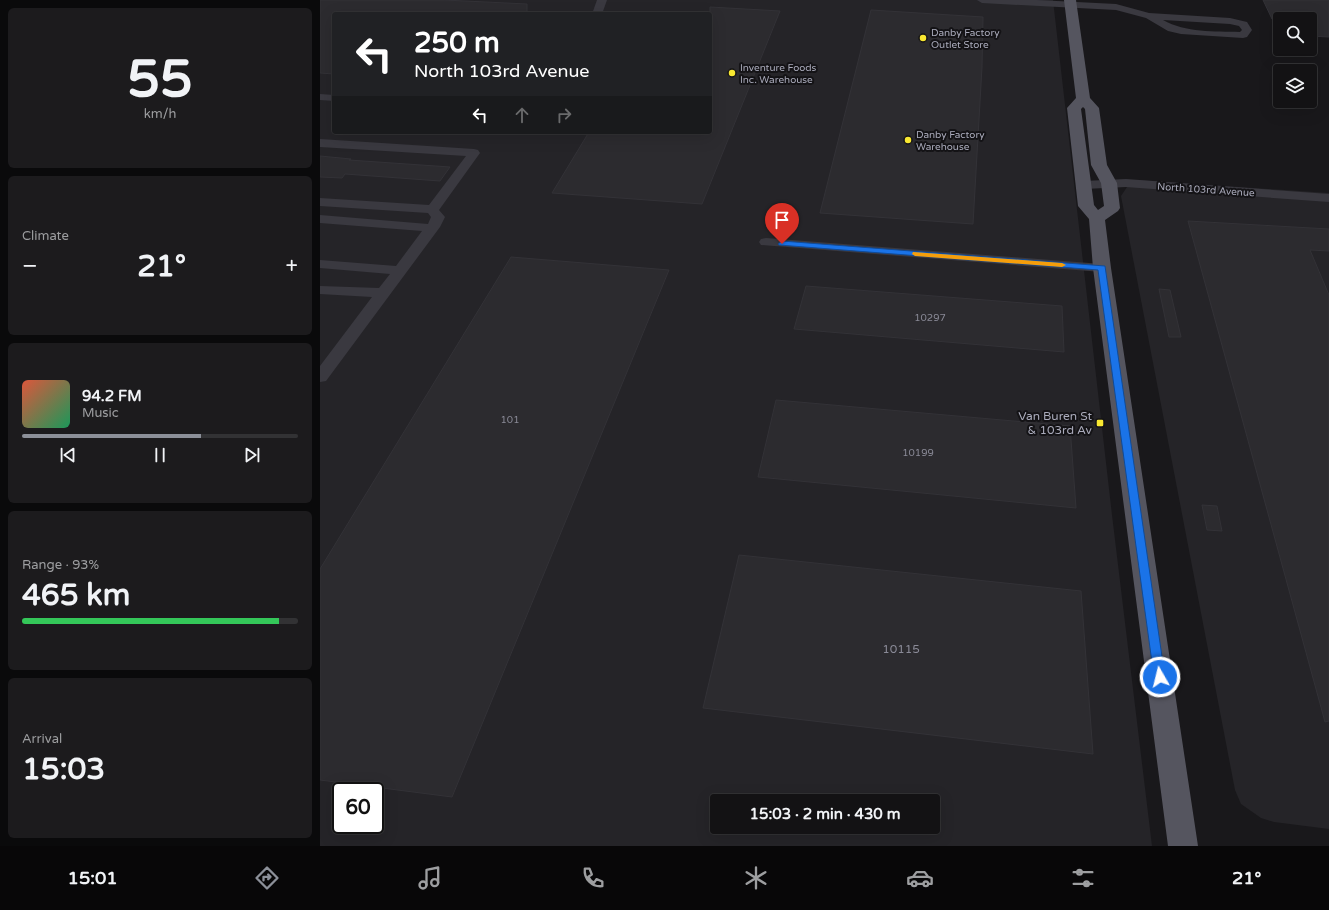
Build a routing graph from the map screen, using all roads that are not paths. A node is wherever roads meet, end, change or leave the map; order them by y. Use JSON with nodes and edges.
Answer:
{"nodes":[{"id":1,"x":602,"y":0,"type":"edge"},
{"id":2,"x":982,"y":0,"type":"edge"},
{"id":3,"x":1070,"y":2,"type":"edge"},
{"id":4,"x":598,"y":12,"type":"edge"},
{"id":5,"x":1149,"y":16,"type":"junction"},
{"id":6,"x":320,"y":97,"type":"edge"},
{"id":7,"x":332,"y":98,"type":"edge"},
{"id":8,"x":1083,"y":99,"type":"junction"},
{"id":9,"x":1077,"y":132,"type":"junction"},
{"id":10,"x":320,"y":143,"type":"edge"},
{"id":11,"x":1109,"y":183,"type":"junction"},
{"id":12,"x":1084,"y":185,"type":"junction"},
{"id":13,"x":1329,"y":198,"type":"edge"},
{"id":14,"x":320,"y":202,"type":"edge"},
{"id":15,"x":432,"y":209,"type":"junction"},
{"id":16,"x":1097,"y":218,"type":"junction"},
{"id":17,"x":320,"y":219,"type":"edge"},
{"id":18,"x":432,"y":228,"type":"junction"},
{"id":19,"x":766,"y":242,"type":"dead end"},
{"id":20,"x":320,"y":264,"type":"edge"},
{"id":21,"x":1102,"y":268,"type":"junction"},
{"id":22,"x":400,"y":271,"type":"junction"},
{"id":23,"x":320,"y":290,"type":"edge"},
{"id":24,"x":383,"y":293,"type":"junction"},
{"id":25,"x":320,"y":378,"type":"edge"},
{"id":26,"x":1183,"y":846,"type":"edge"}],
"edges":[{"from":1,"to":4,"type":"street"},
{"from":2,"to":3,"type":"street"},
{"from":3,"to":5,"type":"street"},
{"from":3,"to":8,"type":"main road"},
{"from":5,"to":5,"type":"street"},
{"from":6,"to":7,"type":"street"},
{"from":8,"to":9,"type":"main road"},
{"from":8,"to":11,"type":"main road"},
{"from":9,"to":11,"type":"main road"},
{"from":9,"to":12,"type":"main road"},
{"from":10,"to":15,"type":"street"},
{"from":11,"to":12,"type":"street","name":"North 103rd Avenue"},
{"from":11,"to":13,"type":"street","name":"North 103rd Avenue"},
{"from":11,"to":16,"type":"main road"},
{"from":12,"to":16,"type":"main road"},
{"from":14,"to":15,"type":"street"},
{"from":15,"to":18,"type":"street"},
{"from":16,"to":21,"type":"main road"},
{"from":17,"to":18,"type":"street"},
{"from":18,"to":22,"type":"street"},
{"from":19,"to":21,"type":"street"},
{"from":20,"to":22,"type":"street"},
{"from":21,"to":26,"type":"main road"},
{"from":22,"to":24,"type":"street"},
{"from":23,"to":24,"type":"street"},
{"from":24,"to":25,"type":"street"}]}
